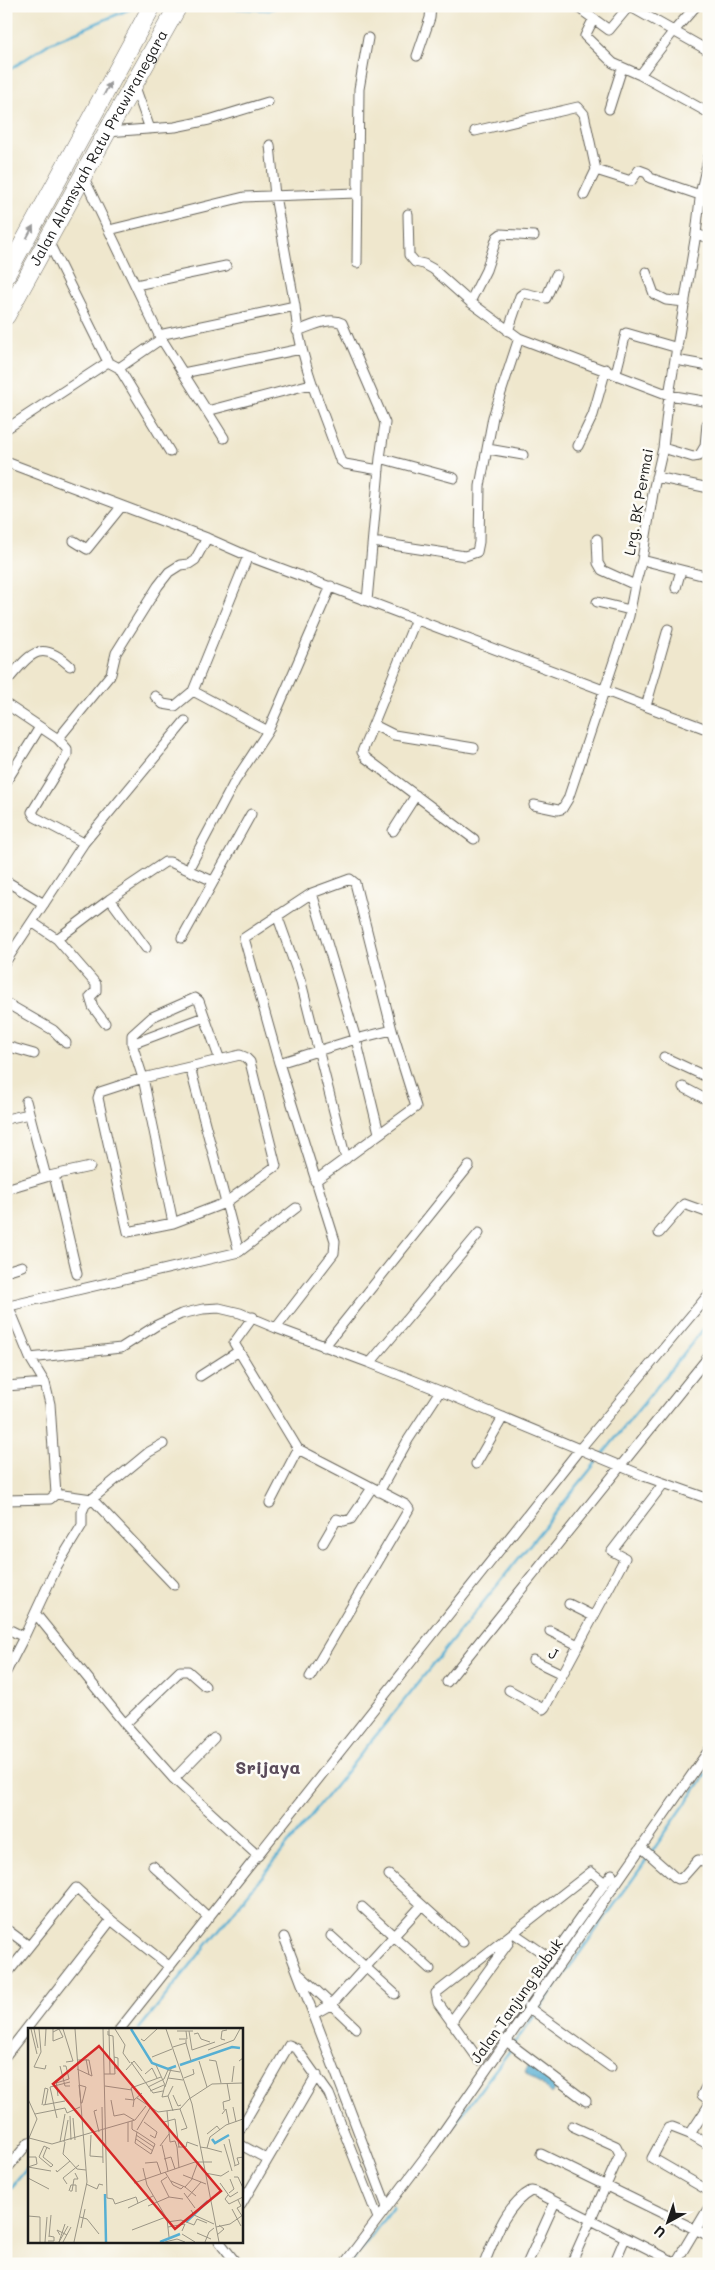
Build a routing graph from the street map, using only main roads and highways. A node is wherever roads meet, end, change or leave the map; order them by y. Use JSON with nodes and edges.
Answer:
{"nodes":[{"id":1,"x":150,"y":8,"type":"edge"},
{"id":2,"x":176,"y":11,"type":"edge"},
{"id":3,"x":6,"y":274,"type":"edge"},
{"id":4,"x":6,"y":316,"type":"edge"}],
"edges":[{"from":3,"to":1,"type":"highway","name":"Jalan Alamsyah Ratu Prawiranegara","one_way":true},
{"from":2,"to":4,"type":"highway","name":"Jalan Alamsyah Ratu Prawiranegara"}]}
